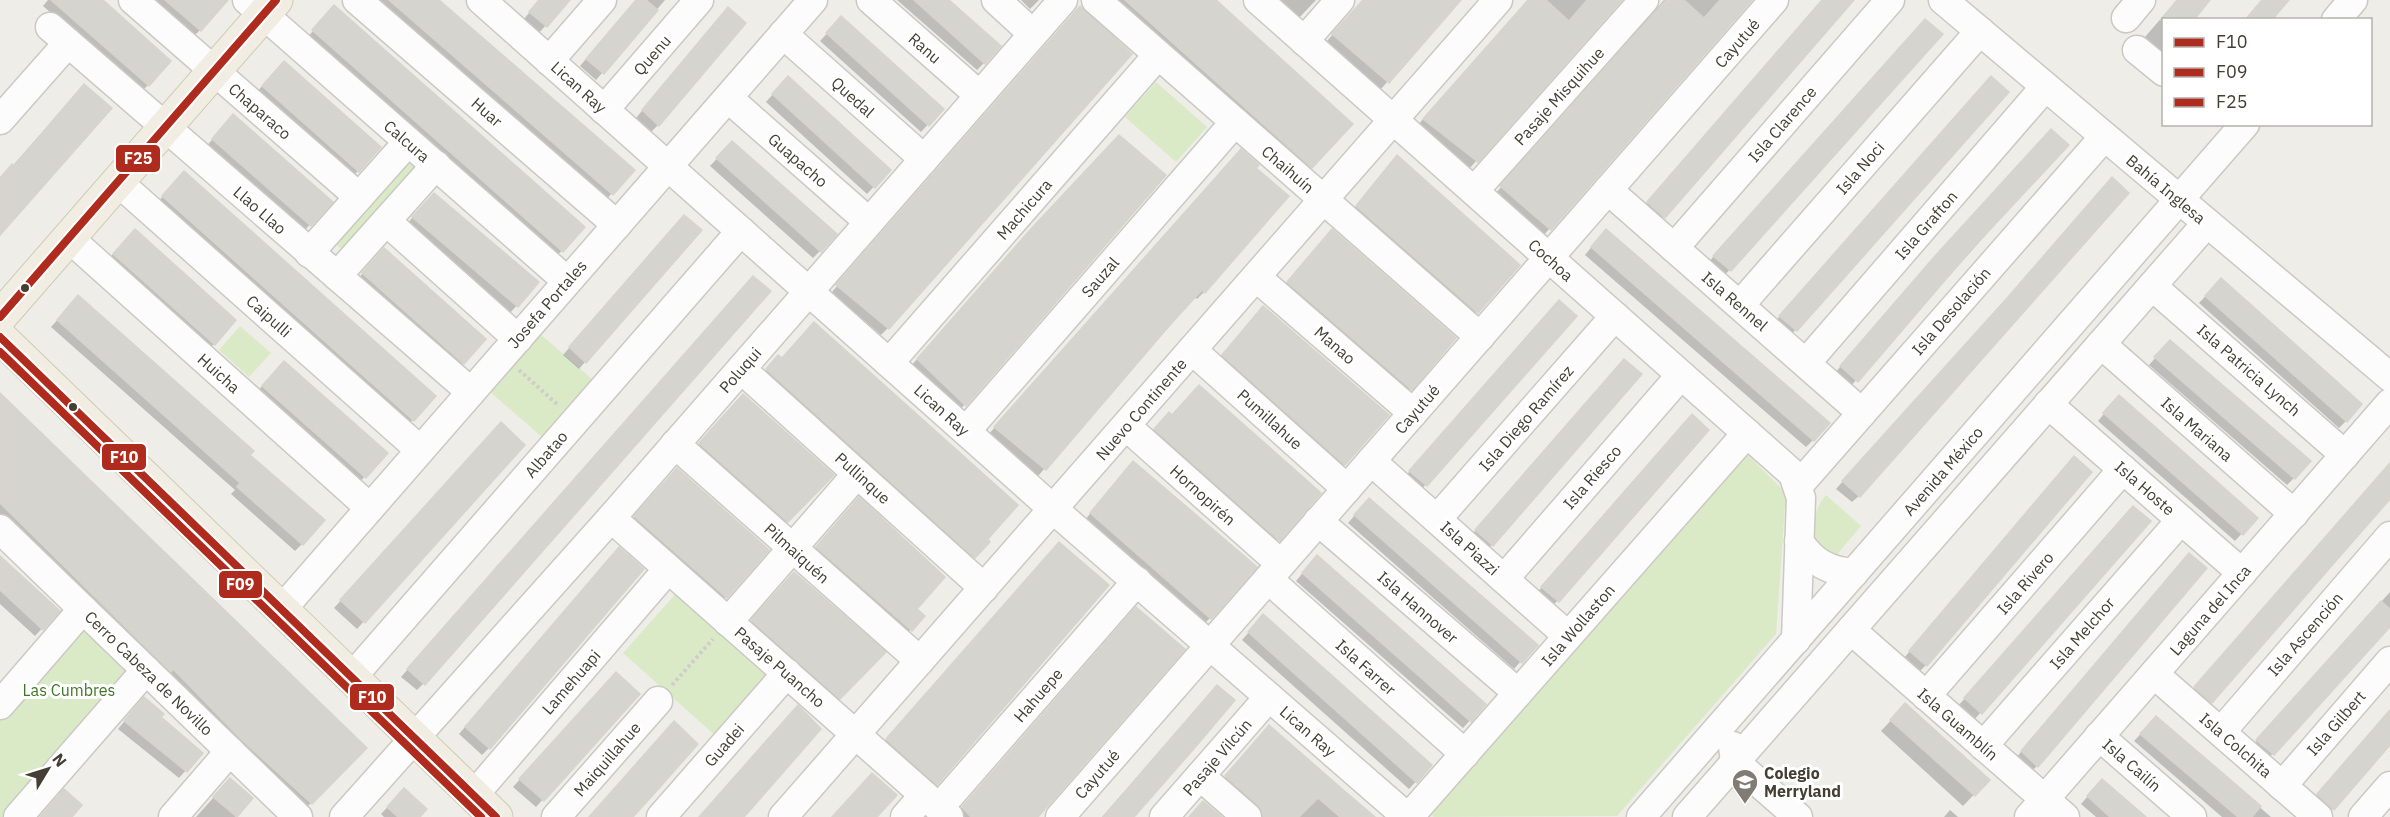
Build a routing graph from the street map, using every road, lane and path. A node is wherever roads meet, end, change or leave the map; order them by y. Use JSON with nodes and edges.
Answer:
{"nodes":[{"id":1,"x":134,"y":0,"type":"edge"},
{"id":2,"x":357,"y":0,"type":"edge"},
{"id":3,"x":602,"y":0,"type":"edge"},
{"id":4,"x":699,"y":0,"type":"edge"},
{"id":5,"x":813,"y":0,"type":"edge"},
{"id":6,"x":871,"y":0,"type":"edge"},
{"id":7,"x":996,"y":0,"type":"edge"},
{"id":8,"x":1063,"y":0,"type":"edge"},
{"id":9,"x":1096,"y":0,"type":"edge"},
{"id":10,"x":1258,"y":0,"type":"edge"},
{"id":11,"x":1340,"y":0,"type":"edge"},
{"id":12,"x":1498,"y":0,"type":"edge"},
{"id":13,"x":1644,"y":0,"type":"edge"},
{"id":14,"x":1774,"y":0,"type":"edge"},
{"id":15,"x":1890,"y":0,"type":"edge"},
{"id":16,"x":1943,"y":0,"type":"edge"},
{"id":17,"x":2353,"y":0,"type":"edge"},
{"id":18,"x":491,"y":3,"type":"edge"},
{"id":19,"x":262,"y":5,"type":"edge"},
{"id":20,"x":2338,"y":18,"type":"edge"},
{"id":21,"x":1980,"y":31,"type":"junction"},
{"id":22,"x":783,"y":34,"type":"junction"},
{"id":23,"x":1034,"y":34,"type":"junction"},
{"id":24,"x":1304,"y":41,"type":"junction"},
{"id":25,"x":2138,"y":50,"type":"dead end"},
{"id":26,"x":1158,"y":55,"type":"junction"},
{"id":27,"x":549,"y":61,"type":"junction"},
{"id":28,"x":214,"y":71,"type":"junction"},
{"id":29,"x":2162,"y":71,"type":"edge"},
{"id":30,"x":2045,"y":87,"type":"junction"},
{"id":31,"x":979,"y":95,"type":"junction"},
{"id":32,"x":728,"y":98,"type":"junction"},
{"id":33,"x":604,"y":110,"type":"junction"},
{"id":34,"x":0,"y":120,"type":"edge"},
{"id":35,"x":1394,"y":120,"type":"junction"},
{"id":36,"x":1235,"y":122,"type":"junction"},
{"id":37,"x":165,"y":127,"type":"junction"},
{"id":38,"x":2236,"y":127,"type":"edge"},
{"id":39,"x":2104,"y":137,"type":"junction"},
{"id":40,"x":408,"y":142,"type":"junction"},
{"id":41,"x":924,"y":159,"type":"junction"},
{"id":42,"x":435,"y":165,"type":"junction"},
{"id":43,"x":668,"y":166,"type":"junction"},
{"id":44,"x":118,"y":182,"type":"junction"},
{"id":45,"x":1608,"y":190,"type":"junction"},
{"id":46,"x":1474,"y":191,"type":"junction"},
{"id":47,"x":359,"y":197,"type":"junction"},
{"id":48,"x":1323,"y":200,"type":"junction"},
{"id":49,"x":2179,"y":200,"type":"junction"},
{"id":50,"x":386,"y":221,"type":"junction"},
{"id":51,"x":869,"y":222,"type":"junction"},
{"id":52,"x":2206,"y":223,"type":"junction"},
{"id":53,"x":617,"y":225,"type":"junction"},
{"id":54,"x":741,"y":231,"type":"junction"},
{"id":55,"x":69,"y":238,"type":"junction"},
{"id":56,"x":1674,"y":248,"type":"junction"},
{"id":57,"x":309,"y":253,"type":"junction"},
{"id":58,"x":1549,"y":258,"type":"junction"},
{"id":59,"x":337,"y":276,"type":"junction"},
{"id":60,"x":1256,"y":277,"type":"junction"},
{"id":61,"x":567,"y":281,"type":"junction"},
{"id":62,"x":2152,"y":286,"type":"junction"},
{"id":63,"x":808,"y":291,"type":"junction"},
{"id":64,"x":1740,"y":305,"type":"junction"},
{"id":65,"x":1615,"y":316,"type":"junction"},
{"id":66,"x":0,"y":317,"type":"edge"},
{"id":67,"x":0,"y":337,"type":"edge"},
{"id":68,"x":1480,"y":337,"type":"junction"},
{"id":69,"x":2101,"y":344,"type":"junction"},
{"id":70,"x":510,"y":347,"type":"junction"},
{"id":71,"x":1192,"y":350,"type":"junction"},
{"id":72,"x":889,"y":363,"type":"junction"},
{"id":73,"x":1806,"y":363,"type":"junction"},
{"id":74,"x":741,"y":369,"type":"junction"},
{"id":75,"x":1681,"y":375,"type":"junction"},
{"id":76,"x":2390,"y":377,"type":"edge"},
{"id":77,"x":471,"y":392,"type":"junction"},
{"id":78,"x":2390,"y":403,"type":"edge"},
{"id":79,"x":2048,"y":404,"type":"junction"},
{"id":80,"x":1862,"y":412,"type":"junction"},
{"id":81,"x":1413,"y":413,"type":"junction"},
{"id":82,"x":576,"y":420,"type":"junction"},
{"id":83,"x":1126,"y":426,"type":"junction"},
{"id":84,"x":966,"y":431,"type":"junction"},
{"id":85,"x":1747,"y":433,"type":"junction"},
{"id":86,"x":675,"y":444,"type":"junction"},
{"id":87,"x":420,"y":450,"type":"junction"},
{"id":88,"x":2345,"y":454,"type":"junction"},
{"id":89,"x":1371,"y":461,"type":"junction"},
{"id":90,"x":2123,"y":469,"type":"junction"},
{"id":91,"x":857,"y":474,"type":"junction"},
{"id":92,"x":1798,"y":486,"type":"junction"},
{"id":93,"x":1927,"y":488,"type":"junction"},
{"id":94,"x":1347,"y":489,"type":"junction"},
{"id":95,"x":370,"y":508,"type":"junction"},
{"id":96,"x":1053,"y":509,"type":"junction"},
{"id":97,"x":1952,"y":514,"type":"junction"},
{"id":98,"x":2294,"y":514,"type":"junction"},
{"id":99,"x":610,"y":518,"type":"junction"},
{"id":100,"x":1437,"y":519,"type":"junction"},
{"id":101,"x":2181,"y":520,"type":"junction"},
{"id":102,"x":1318,"y":521,"type":"junction"},
{"id":103,"x":0,"y":529,"type":"edge"},
{"id":104,"x":2390,"y":536,"type":"edge"},
{"id":105,"x":1799,"y":542,"type":"junction"},
{"id":106,"x":793,"y":548,"type":"junction"},
{"id":107,"x":668,"y":568,"type":"junction"},
{"id":108,"x":1274,"y":572,"type":"junction"},
{"id":109,"x":1854,"y":573,"type":"junction"},
{"id":110,"x":2242,"y":573,"type":"junction"},
{"id":111,"x":1504,"y":579,"type":"junction"},
{"id":112,"x":1137,"y":581,"type":"junction"},
{"id":113,"x":984,"y":588,"type":"junction"},
{"id":114,"x":83,"y":609,"type":"junction"},
{"id":115,"x":282,"y":609,"type":"junction"},
{"id":116,"x":728,"y":622,"type":"junction"},
{"id":117,"x":1851,"y":630,"type":"junction"},
{"id":118,"x":1568,"y":636,"type":"junction"},
{"id":119,"x":1796,"y":640,"type":"junction"},
{"id":120,"x":1210,"y":645,"type":"junction"},
{"id":121,"x":920,"y":661,"type":"junction"},
{"id":122,"x":2390,"y":661,"type":"edge"},
{"id":123,"x":146,"y":670,"type":"junction"},
{"id":124,"x":787,"y":673,"type":"junction"},
{"id":125,"x":2154,"y":674,"type":"junction"},
{"id":126,"x":352,"y":677,"type":"junction"},
{"id":127,"x":1518,"y":693,"type":"junction"},
{"id":128,"x":1926,"y":696,"type":"junction"},
{"id":129,"x":1269,"y":697,"type":"junction"},
{"id":130,"x":658,"y":701,"type":"joint"},
{"id":131,"x":0,"y":705,"type":"edge"},
{"id":132,"x":1730,"y":715,"type":"junction"},
{"id":133,"x":2221,"y":732,"type":"junction"},
{"id":134,"x":856,"y":734,"type":"junction"},
{"id":135,"x":2099,"y":736,"type":"junction"},
{"id":136,"x":414,"y":737,"type":"junction"},
{"id":137,"x":1983,"y":746,"type":"junction"},
{"id":138,"x":230,"y":751,"type":"junction"},
{"id":139,"x":1465,"y":754,"type":"junction"},
{"id":140,"x":1735,"y":762,"type":"junction"},
{"id":141,"x":1200,"y":776,"type":"junction"},
{"id":142,"x":2282,"y":786,"type":"junction"},
{"id":143,"x":2390,"y":786,"type":"edge"},
{"id":144,"x":485,"y":806,"type":"edge"},
{"id":145,"x":938,"y":807,"type":"edge"},
{"id":146,"x":2046,"y":811,"type":"edge"},
{"id":147,"x":18,"y":817,"type":"edge"},
{"id":148,"x":173,"y":817,"type":"edge"},
{"id":149,"x":298,"y":817,"type":"edge"},
{"id":150,"x":344,"y":817,"type":"edge"},
{"id":151,"x":556,"y":817,"type":"edge"},
{"id":152,"x":661,"y":817,"type":"edge"},
{"id":153,"x":783,"y":817,"type":"edge"},
{"id":154,"x":905,"y":817,"type":"edge"},
{"id":155,"x":1060,"y":817,"type":"edge"},
{"id":156,"x":1164,"y":817,"type":"edge"},
{"id":157,"x":1246,"y":817,"type":"edge"},
{"id":158,"x":1408,"y":817,"type":"edge"},
{"id":159,"x":1641,"y":817,"type":"edge"},
{"id":160,"x":1688,"y":817,"type":"edge"},
{"id":161,"x":1798,"y":817,"type":"edge"},
{"id":162,"x":2192,"y":817,"type":"edge"},
{"id":163,"x":2318,"y":817,"type":"edge"},
{"id":164,"x":2363,"y":817,"type":"edge"}],
"edges":[{"from":1,"to":28,"type":"street","name":"Chaparaco"},
{"from":2,"to":53,"type":"street","name":"Huar"},
{"from":3,"to":27,"type":"street"},
{"from":4,"to":33,"type":"street","name":"Quenu"},
{"from":5,"to":22,"type":"street","name":"Josefa Portales"},
{"from":6,"to":31,"type":"street","name":"Ranu"},
{"from":7,"to":23,"type":"street"},
{"from":8,"to":23,"type":"street","name":"Poluqui"},
{"from":9,"to":26,"type":"street","name":"Chaihuín"},
{"from":10,"to":24,"type":"street","name":"Cochoa"},
{"from":11,"to":24,"type":"street"},
{"from":12,"to":35,"type":"street","name":"Nuevo Continente"},
{"from":13,"to":46,"type":"street","name":"Pasaje Misquihue"},
{"from":14,"to":45,"type":"street","name":"Cayutué"},
{"from":15,"to":56,"type":"street","name":"Isla Clarence"},
{"from":16,"to":21,"type":"street","name":"Bahía Inglesa"},
{"from":17,"to":20,"type":"street"},
{"from":18,"to":27,"type":"street","name":"Lican Ray"},
{"from":19,"to":28,"type":"main road"},
{"from":19,"to":40,"type":"street","name":"Calcura"},
{"from":21,"to":30,"type":"street","name":"Bahía Inglesa"},
{"from":21,"to":64,"type":"street","name":"Isla Noci"},
{"from":22,"to":32,"type":"street","name":"Josefa Portales"},
{"from":22,"to":41,"type":"street","name":"Quedal"},
{"from":23,"to":31,"type":"street","name":"Poluqui"},
{"from":24,"to":35,"type":"street","name":"Cochoa"},
{"from":25,"to":29,"type":"street"},
{"from":26,"to":36,"type":"street","name":"Chaihuín"},
{"from":26,"to":72,"type":"street","name":"Machicura"},
{"from":27,"to":33,"type":"street","name":"Lican Ray"},
{"from":28,"to":37,"type":"main road"},
{"from":28,"to":47,"type":"street","name":"Chaparaco"},
{"from":30,"to":39,"type":"street","name":"Bahía Inglesa"},
{"from":30,"to":73,"type":"street","name":"Isla Grafton"},
{"from":31,"to":41,"type":"street","name":"Poluqui"},
{"from":32,"to":43,"type":"street","name":"Josefa Portales"},
{"from":32,"to":51,"type":"street","name":"Guapacho"},
{"from":33,"to":43,"type":"street","name":"Lican Ray"},
{"from":34,"to":37,"type":"street","name":"Llao Llao"},
{"from":35,"to":46,"type":"street","name":"Cochoa"},
{"from":35,"to":48,"type":"street","name":"Nuevo Continente"},
{"from":36,"to":48,"type":"street","name":"Chaihuín"},
{"from":36,"to":84,"type":"street","name":"Sauzal"},
{"from":37,"to":44,"type":"main road"},
{"from":37,"to":57,"type":"street","name":"Llao Llao"},
{"from":38,"to":49,"type":"street","name":"Avenida México"},
{"from":39,"to":49,"type":"street","name":"Bahía Inglesa"},
{"from":39,"to":80,"type":"street","name":"Isla Desolación"},
{"from":40,"to":42,"type":"street","name":"Calcura"},
{"from":40,"to":47,"type":"street"},
{"from":41,"to":51,"type":"street","name":"Poluqui"},
{"from":42,"to":50,"type":"street"},
{"from":42,"to":61,"type":"street","name":"Calcura"},
{"from":43,"to":53,"type":"street","name":"Josefa Portales"},
{"from":43,"to":54,"type":"street","name":"Lican Ray"},
{"from":44,"to":55,"type":"main road"},
{"from":44,"to":87,"type":"street","name":"Caipulli"},
{"from":45,"to":56,"type":"street","name":"Isla Rennel"},
{"from":45,"to":58,"type":"street","name":"Cayutué"},
{"from":46,"to":58,"type":"street","name":"Cochoa"},
{"from":47,"to":57,"type":"street"},
{"from":48,"to":60,"type":"street","name":"Nuevo Continente"},
{"from":48,"to":68,"type":"street","name":"Chaihuín"},
{"from":49,"to":52,"type":"street","name":"Bahía Inglesa"},
{"from":49,"to":93,"type":"street","name":"Avenida México"},
{"from":50,"to":59,"type":"street"},
{"from":50,"to":70,"type":"street"},
{"from":51,"to":63,"type":"street","name":"Poluqui"},
{"from":52,"to":62,"type":"street"},
{"from":52,"to":76,"type":"street","name":"Bahía Inglesa"},
{"from":53,"to":61,"type":"street","name":"Josefa Portales"},
{"from":54,"to":63,"type":"street","name":"Lican Ray"},
{"from":54,"to":82,"type":"street","name":"Albatao"},
{"from":55,"to":66,"type":"main road"},
{"from":55,"to":95,"type":"street","name":"Huicha"},
{"from":56,"to":64,"type":"street","name":"Isla Rennel"},
{"from":57,"to":59,"type":"street","name":"Llao Llao"},
{"from":58,"to":65,"type":"street","name":"Cochoa"},
{"from":58,"to":68,"type":"street","name":"Cayutué"},
{"from":59,"to":77,"type":"street","name":"Llao Llao"},
{"from":60,"to":71,"type":"street","name":"Nuevo Continente"},
{"from":60,"to":81,"type":"street","name":"Manao"},
{"from":61,"to":70,"type":"street","name":"Josefa Portales"},
{"from":62,"to":69,"type":"street"},
{"from":62,"to":88,"type":"street","name":"Isla Patricia Lynch"},
{"from":63,"to":72,"type":"street","name":"Lican Ray"},
{"from":63,"to":74,"type":"street","name":"Poluqui"},
{"from":64,"to":73,"type":"street","name":"Isla Rennel"},
{"from":65,"to":75,"type":"street","name":"Cochoa"},
{"from":65,"to":100,"type":"street","name":"Isla Diego Ramírez"},
{"from":67,"to":115,"type":"main road"},
{"from":68,"to":81,"type":"street","name":"Cayutué"},
{"from":69,"to":79,"type":"street"},
{"from":69,"to":98,"type":"street","name":"Isla Mariana"},
{"from":70,"to":77,"type":"street","name":"Josefa Portales"},
{"from":70,"to":82,"type":"path"},
{"from":71,"to":83,"type":"street","name":"Nuevo Continente"},
{"from":71,"to":94,"type":"street","name":"Pumillahue"},
{"from":72,"to":84,"type":"street","name":"Lican Ray"},
{"from":73,"to":80,"type":"street","name":"Isla Rennel"},
{"from":74,"to":86,"type":"street","name":"Poluqui"},
{"from":74,"to":91,"type":"street","name":"Pullinque"},
{"from":75,"to":85,"type":"street","name":"Cochoa"},
{"from":75,"to":111,"type":"street","name":"Isla Riesco"},
{"from":77,"to":87,"type":"street","name":"Josefa Portales"},
{"from":78,"to":88,"type":"street","name":"Laguna del Inca"},
{"from":79,"to":90,"type":"street","name":"Isla Hoste"},
{"from":79,"to":97,"type":"street"},
{"from":80,"to":92,"type":"street","name":"Isla Desolación"},
{"from":81,"to":89,"type":"street","name":"Cayutué"},
{"from":82,"to":126,"type":"street","name":"Albatao"},
{"from":83,"to":96,"type":"street","name":"Nuevo Continente"},
{"from":83,"to":108,"type":"street","name":"Hornopirén"},
{"from":84,"to":96,"type":"street","name":"Lican Ray"},
{"from":85,"to":92,"type":"street","name":"Cochoa"},
{"from":85,"to":118,"type":"street","name":"Isla Wollaston"},
{"from":86,"to":99,"type":"street","name":"Poluqui"},
{"from":86,"to":106,"type":"street","name":"Pilmaiquén"},
{"from":87,"to":95,"type":"street","name":"Josefa Portales"},
{"from":88,"to":98,"type":"street","name":"Laguna del Inca"},
{"from":89,"to":94,"type":"street","name":"Cayutué"},
{"from":89,"to":100,"type":"street","name":"Isla Piazzi"},
{"from":90,"to":101,"type":"street","name":"Isla Hoste"},
{"from":90,"to":128,"type":"street","name":"Isla Rivero"},
{"from":91,"to":106,"type":"street"},
{"from":91,"to":113,"type":"street","name":"Pullinque"},
{"from":92,"to":105,"type":"street"},
{"from":93,"to":97,"type":"street"},
{"from":93,"to":109,"type":"street","name":"Avenida México"},
{"from":94,"to":102,"type":"street","name":"Cayutué"},
{"from":95,"to":115,"type":"street","name":"Josefa Portales"},
{"from":96,"to":112,"type":"street","name":"Lican Ray"},
{"from":96,"to":113,"type":"street","name":"Nuevo Continente"},
{"from":97,"to":117,"type":"street"},
{"from":98,"to":110,"type":"street","name":"Laguna del Inca"},
{"from":99,"to":107,"type":"street","name":"Pasaje Puancho"},
{"from":99,"to":136,"type":"street","name":"Poluqui"},
{"from":100,"to":111,"type":"street","name":"Isla Piazzi"},
{"from":101,"to":110,"type":"street","name":"Isla Hoste"},
{"from":101,"to":137,"type":"street","name":"Isla Melchor"},
{"from":102,"to":108,"type":"street","name":"Cayutué"},
{"from":102,"to":127,"type":"street","name":"Isla Hannover"},
{"from":103,"to":114,"type":"street","name":"Cerro Cabeza de Novillo"},
{"from":104,"to":133,"type":"street","name":"Isla Ascención"},
{"from":105,"to":109,"type":"street"},
{"from":105,"to":119,"type":"street"},
{"from":106,"to":116,"type":"street"},
{"from":106,"to":121,"type":"street","name":"Pilmaiquén"},
{"from":107,"to":116,"type":"street","name":"Pasaje Puancho"},
{"from":107,"to":144,"type":"street","name":"Lamehuapi"},
{"from":108,"to":120,"type":"street","name":"Cayutué"},
{"from":108,"to":139,"type":"street","name":"Isla Farrer"},
{"from":109,"to":119,"type":"street","name":"Avenida México"},
{"from":110,"to":125,"type":"street","name":"Laguna del Inca"},
{"from":111,"to":118,"type":"street","name":"Isla Piazzi"},
{"from":112,"to":120,"type":"street","name":"Lican Ray"},
{"from":112,"to":145,"type":"street","name":"Hahuepe"},
{"from":113,"to":121,"type":"street","name":"Nuevo Continente"},
{"from":114,"to":123,"type":"street","name":"Cerro Cabeza de Novillo"},
{"from":114,"to":131,"type":"street"},
{"from":115,"to":126,"type":"main road"},
{"from":116,"to":124,"type":"street","name":"Pasaje Puancho"},
{"from":116,"to":130,"type":"path"},
{"from":117,"to":128,"type":"street","name":"Isla Guamblín"},
{"from":117,"to":140,"type":"street"},
{"from":118,"to":127,"type":"street","name":"Isla Wollaston"},
{"from":119,"to":132,"type":"street","name":"Avenida México"},
{"from":120,"to":129,"type":"street","name":"Lican Ray"},
{"from":120,"to":155,"type":"street","name":"Cayutué"},
{"from":121,"to":134,"type":"street","name":"Nuevo Continente"},
{"from":122,"to":142,"type":"street","name":"Isla Gilbert"},
{"from":123,"to":138,"type":"street","name":"Cerro Cabeza de Novillo"},
{"from":123,"to":147,"type":"street"},
{"from":124,"to":134,"type":"street","name":"Pasaje Puancho"},
{"from":124,"to":152,"type":"street","name":"Guadei"},
{"from":125,"to":133,"type":"street","name":"Isla Colchita"},
{"from":125,"to":135,"type":"street","name":"Laguna del Inca"},
{"from":126,"to":136,"type":"main road"},
{"from":127,"to":139,"type":"street","name":"Isla Wollaston"},
{"from":128,"to":137,"type":"street","name":"Isla Guamblín"},
{"from":129,"to":141,"type":"street","name":"Pasaje Vilcún"},
{"from":129,"to":158,"type":"street","name":"Lican Ray"},
{"from":130,"to":151,"type":"street","name":"Maiquillahue"},
{"from":132,"to":140,"type":"street"},
{"from":132,"to":159,"type":"street","name":"Avenida México"},
{"from":133,"to":142,"type":"street","name":"Isla Colchita"},
{"from":134,"to":145,"type":"street","name":"Pasaje Puancho"},
{"from":134,"to":153,"type":"street","name":"Nuevo Continente"},
{"from":135,"to":146,"type":"street","name":"Laguna del Inca"},
{"from":135,"to":162,"type":"street","name":"Isla Cailín"},
{"from":136,"to":144,"type":"main road"},
{"from":136,"to":150,"type":"street","name":"Poluqui"},
{"from":137,"to":146,"type":"street","name":"Isla Guamblín"},
{"from":138,"to":148,"type":"street"},
{"from":138,"to":149,"type":"street","name":"Cerro Cabeza de Novillo"},
{"from":139,"to":158,"type":"street","name":"Isla Wollaston"},
{"from":140,"to":160,"type":"street"},
{"from":140,"to":161,"type":"street"},
{"from":141,"to":156,"type":"street","name":"Pasaje Vilcún"},
{"from":141,"to":157,"type":"street"},
{"from":142,"to":163,"type":"street","name":"Isla Colchita"},
{"from":143,"to":164,"type":"street"},
{"from":145,"to":154,"type":"street","name":"Hahuepe"}]}
